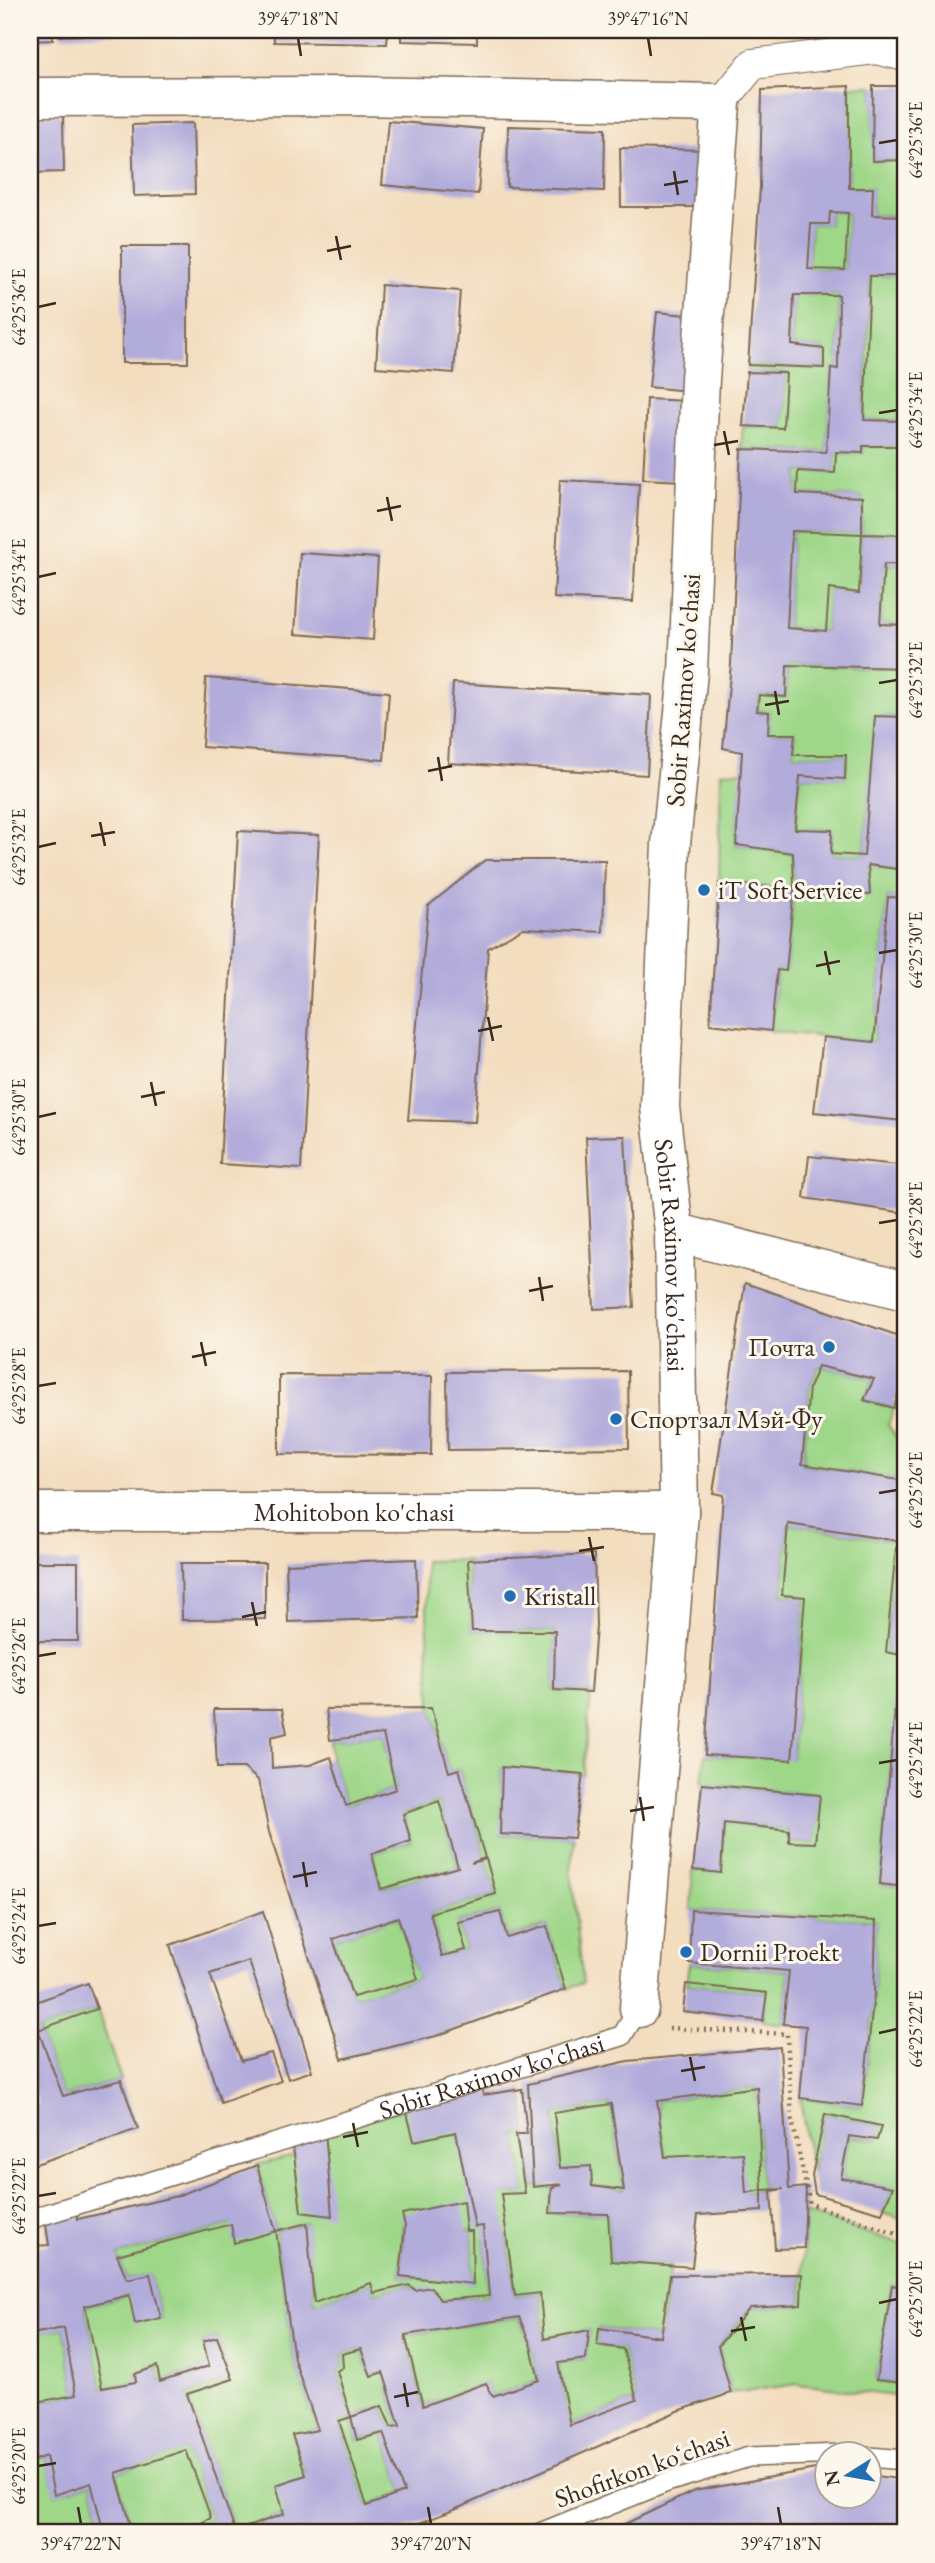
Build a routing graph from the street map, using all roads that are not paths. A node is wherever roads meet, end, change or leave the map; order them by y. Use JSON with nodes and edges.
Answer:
{"nodes":[{"id":1,"x":905,"y":56,"type":"edge"},
{"id":2,"x":30,"y":97,"type":"edge"},
{"id":3,"x":721,"y":103,"type":"junction"},
{"id":4,"x":674,"y":1233,"type":"junction"},
{"id":5,"x":905,"y":1291,"type":"edge"},
{"id":6,"x":30,"y":1512,"type":"edge"},
{"id":7,"x":679,"y":1512,"type":"junction"},
{"id":8,"x":639,"y":2008,"type":"joint"},
{"id":9,"x":30,"y":2219,"type":"edge"},
{"id":10,"x":813,"y":2456,"type":"edge"},
{"id":11,"x":883,"y":2458,"type":"edge"},
{"id":12,"x":905,"y":2460,"type":"edge"},
{"id":13,"x":540,"y":2533,"type":"edge"}],
"edges":[{"from":1,"to":3,"type":"street"},
{"from":2,"to":3,"type":"street"},
{"from":3,"to":4,"type":"street","name":"Sobir Raximov ko'chasi"},
{"from":4,"to":5,"type":"street"},
{"from":4,"to":7,"type":"street","name":"Sobir Raximov ko'chasi"},
{"from":6,"to":7,"type":"street","name":"Mohitobon ko'chasi"},
{"from":7,"to":8,"type":"street","name":"Sobir Raximov ko'chasi"},
{"from":8,"to":9,"type":"lane","name":"Sobir Raximov ko'chasi"},
{"from":10,"to":13,"type":"lane","name":"Shofirkon koʻchasi"},
{"from":11,"to":12,"type":"lane"}]}
